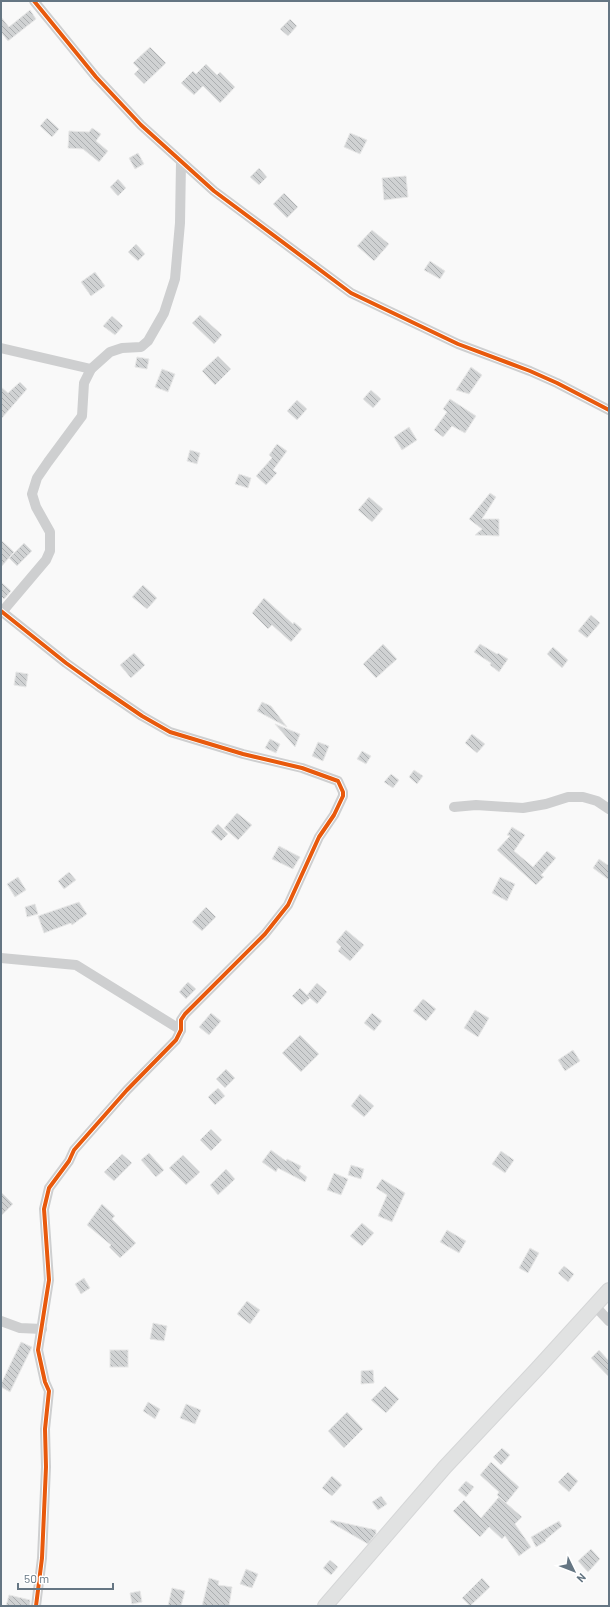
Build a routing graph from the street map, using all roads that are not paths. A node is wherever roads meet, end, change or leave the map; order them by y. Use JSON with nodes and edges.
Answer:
{"nodes":[{"id":1,"x":34,"y":1,"type":"edge"},
{"id":2,"x":181,"y":162,"type":"junction"},
{"id":3,"x":1,"y":348,"type":"edge"},
{"id":4,"x":91,"y":369,"type":"junction"},
{"id":5,"x":609,"y":410,"type":"edge"},
{"id":6,"x":1,"y":612,"type":"edge"},
{"id":7,"x":454,"y":807,"type":"dead end"},
{"id":8,"x":609,"y":809,"type":"edge"},
{"id":9,"x":1,"y":958,"type":"edge"},
{"id":10,"x":181,"y":1030,"type":"junction"},
{"id":11,"x":609,"y":1290,"type":"edge"},
{"id":12,"x":595,"y":1306,"type":"junction"},
{"id":13,"x":1,"y":1321,"type":"edge"},
{"id":14,"x":609,"y":1321,"type":"edge"},
{"id":15,"x":42,"y":1329,"type":"junction"},
{"id":16,"x":36,"y":1606,"type":"edge"},
{"id":17,"x":325,"y":1606,"type":"edge"}],
"edges":[{"from":1,"to":2,"type":"street"},
{"from":2,"to":4,"type":"street"},
{"from":2,"to":5,"type":"street"},
{"from":3,"to":4,"type":"street"},
{"from":4,"to":6,"type":"street"},
{"from":6,"to":10,"type":"street"},
{"from":7,"to":8,"type":"street"},
{"from":9,"to":10,"type":"street"},
{"from":10,"to":15,"type":"street"},
{"from":11,"to":12,"type":"main road"},
{"from":12,"to":14,"type":"street"},
{"from":12,"to":17,"type":"main road"},
{"from":13,"to":15,"type":"street"},
{"from":15,"to":16,"type":"street"}]}
